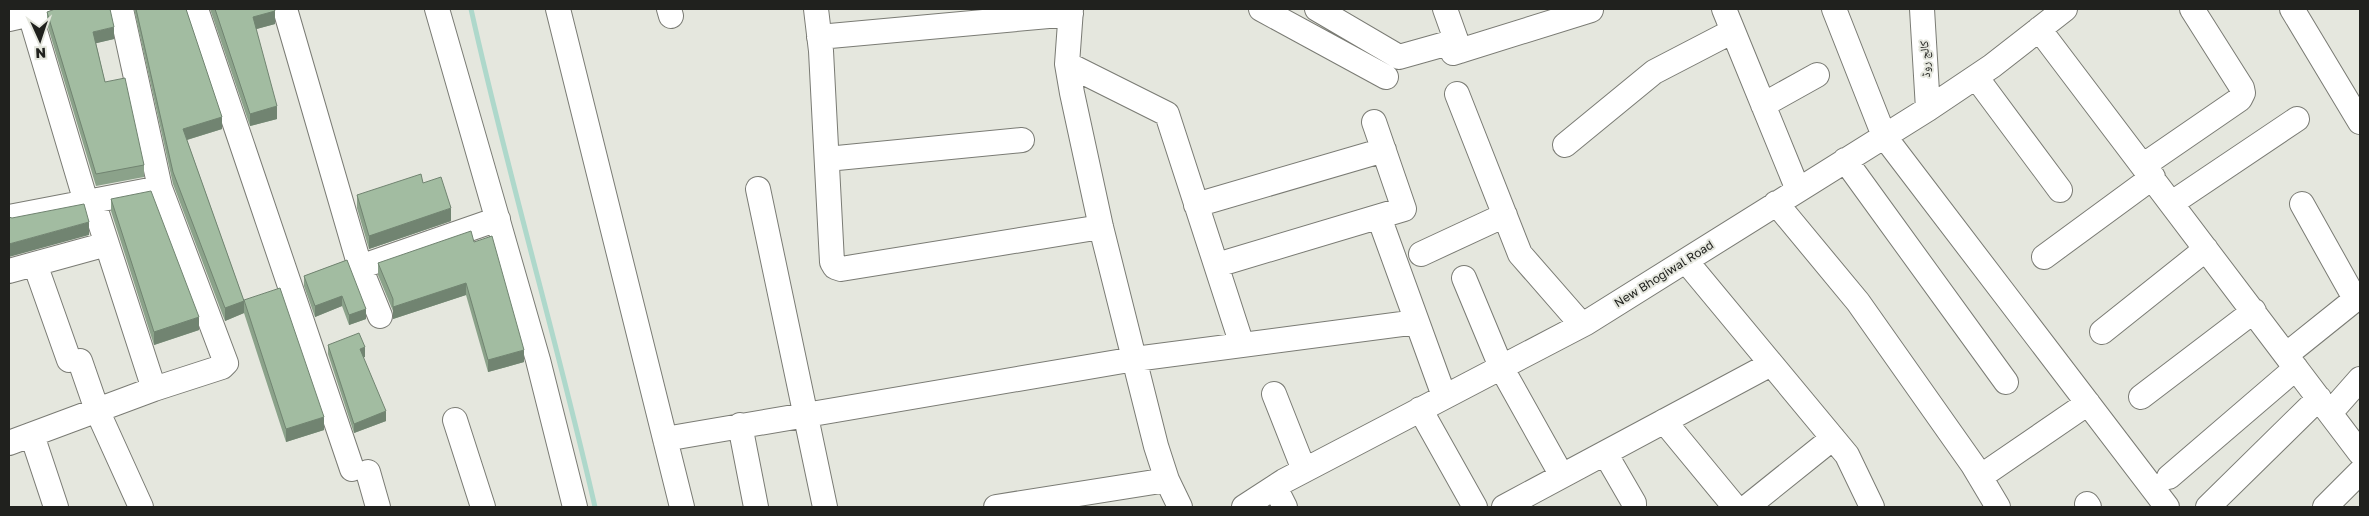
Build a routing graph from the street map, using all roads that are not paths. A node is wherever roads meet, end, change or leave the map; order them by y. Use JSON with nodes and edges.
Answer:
{"nodes":[{"id":1,"x":52,"y":9,"type":"edge"},
{"id":2,"x":121,"y":9,"type":"edge"},
{"id":3,"x":196,"y":9,"type":"edge"},
{"id":4,"x":285,"y":9,"type":"edge"},
{"id":5,"x":438,"y":9,"type":"edge"},
{"id":6,"x":558,"y":9,"type":"edge"},
{"id":7,"x":816,"y":9,"type":"edge"},
{"id":8,"x":1261,"y":9,"type":"edge"},
{"id":9,"x":1317,"y":9,"type":"edge"},
{"id":10,"x":1445,"y":9,"type":"edge"},
{"id":11,"x":1724,"y":9,"type":"edge"},
{"id":12,"x":1834,"y":9,"type":"edge"},
{"id":13,"x":1922,"y":9,"type":"edge"},
{"id":14,"x":2065,"y":9,"type":"edge"},
{"id":15,"x":2192,"y":9,"type":"edge"},
{"id":16,"x":2292,"y":9,"type":"edge"},
{"id":17,"x":1592,"y":10,"type":"edge"},
{"id":18,"x":1071,"y":11,"type":"edge"},
{"id":19,"x":19,"y":17,"type":"edge"},
{"id":20,"x":2039,"y":29,"type":"junction"},
{"id":21,"x":1733,"y":31,"type":"junction"},
{"id":22,"x":819,"y":37,"type":"junction"},
{"id":23,"x":1456,"y":49,"type":"junction"},
{"id":24,"x":1067,"y":64,"type":"junction"},
{"id":25,"x":1818,"y":75,"type":"dead end"},
{"id":26,"x":1386,"y":77,"type":"dead end"},
{"id":27,"x":1976,"y":77,"type":"junction"},
{"id":28,"x":1457,"y":94,"type":"dead end"},
{"id":29,"x":1763,"y":105,"type":"junction"},
{"id":30,"x":1928,"y":109,"type":"junction"},
{"id":31,"x":2297,"y":119,"type":"dead end"},
{"id":32,"x":1374,"y":122,"type":"dead end"},
{"id":33,"x":2360,"y":122,"type":"edge"},
{"id":34,"x":1884,"y":136,"type":"junction"},
{"id":35,"x":1022,"y":140,"type":"dead end"},
{"id":36,"x":1565,"y":145,"type":"dead end"},
{"id":37,"x":1384,"y":150,"type":"junction"},
{"id":38,"x":826,"y":158,"type":"junction"},
{"id":39,"x":1845,"y":160,"type":"junction"},
{"id":40,"x":2148,"y":171,"type":"junction"},
{"id":41,"x":160,"y":188,"type":"junction"},
{"id":42,"x":758,"y":189,"type":"dead end"},
{"id":43,"x":1798,"y":190,"type":"junction"},
{"id":44,"x":2060,"y":190,"type":"dead end"},
{"id":45,"x":89,"y":202,"type":"junction"},
{"id":46,"x":1776,"y":203,"type":"junction"},
{"id":47,"x":2172,"y":203,"type":"junction"},
{"id":48,"x":2302,"y":204,"type":"dead end"},
{"id":49,"x":1196,"y":205,"type":"junction"},
{"id":50,"x":1505,"y":215,"type":"junction"},
{"id":51,"x":9,"y":217,"type":"edge"},
{"id":52,"x":1380,"y":217,"type":"junction"},
{"id":53,"x":498,"y":219,"type":"junction"},
{"id":54,"x":1101,"y":227,"type":"junction"},
{"id":55,"x":107,"y":244,"type":"junction"},
{"id":56,"x":2206,"y":249,"type":"junction"},
{"id":57,"x":1421,"y":254,"type":"dead end"},
{"id":58,"x":2044,"y":257,"type":"dead end"},
{"id":59,"x":1686,"y":261,"type":"junction"},
{"id":60,"x":35,"y":264,"type":"junction"},
{"id":61,"x":1217,"y":265,"type":"junction"},
{"id":62,"x":360,"y":267,"type":"junction"},
{"id":63,"x":9,"y":271,"type":"edge"},
{"id":64,"x":1464,"y":278,"type":"dead end"},
{"id":65,"x":2254,"y":311,"type":"junction"},
{"id":66,"x":380,"y":316,"type":"dead end"},
{"id":67,"x":1417,"y":322,"type":"junction"},
{"id":68,"x":1582,"y":325,"type":"junction"},
{"id":69,"x":2102,"y":332,"type":"dead end"},
{"id":70,"x":1242,"y":345,"type":"junction"},
{"id":71,"x":1135,"y":359,"type":"junction"},
{"id":72,"x":2291,"y":361,"type":"junction"},
{"id":73,"x":1771,"y":364,"type":"junction"},
{"id":74,"x":1501,"y":367,"type":"junction"},
{"id":75,"x":2360,"y":379,"type":"edge"},
{"id":76,"x":2006,"y":382,"type":"dead end"},
{"id":77,"x":154,"y":389,"type":"junction"},
{"id":78,"x":1274,"y":394,"type":"dead end"},
{"id":79,"x":1444,"y":396,"type":"junction"},
{"id":80,"x":2141,"y":397,"type":"dead end"},
{"id":81,"x":2088,"y":403,"type":"junction"},
{"id":82,"x":2324,"y":405,"type":"junction"},
{"id":83,"x":1420,"y":408,"type":"junction"},
{"id":84,"x":97,"y":410,"type":"junction"},
{"id":85,"x":805,"y":415,"type":"junction"},
{"id":86,"x":455,"y":420,"type":"dead end"},
{"id":87,"x":1664,"y":422,"type":"junction"},
{"id":88,"x":740,"y":425,"type":"junction"},
{"id":89,"x":32,"y":435,"type":"junction"},
{"id":90,"x":1833,"y":438,"type":"junction"},
{"id":91,"x":665,"y":439,"type":"junction"},
{"id":92,"x":9,"y":443,"type":"edge"},
{"id":93,"x":1605,"y":453,"type":"junction"},
{"id":94,"x":2360,"y":453,"type":"edge"},
{"id":95,"x":1304,"y":470,"type":"junction"},
{"id":96,"x":2360,"y":472,"type":"edge"},
{"id":97,"x":1562,"y":476,"type":"junction"},
{"id":98,"x":1980,"y":477,"type":"junction"},
{"id":99,"x":2169,"y":477,"type":"dead end"},
{"id":100,"x":1167,"y":480,"type":"junction"},
{"id":101,"x":1280,"y":497,"type":"edge"},
{"id":102,"x":1054,"y":502,"type":"edge"},
{"id":103,"x":56,"y":507,"type":"edge"},
{"id":104,"x":141,"y":507,"type":"edge"},
{"id":105,"x":378,"y":507,"type":"edge"},
{"id":106,"x":483,"y":507,"type":"edge"},
{"id":107,"x":575,"y":507,"type":"edge"},
{"id":108,"x":682,"y":507,"type":"edge"},
{"id":109,"x":756,"y":507,"type":"edge"},
{"id":110,"x":825,"y":507,"type":"edge"},
{"id":111,"x":996,"y":507,"type":"edge"},
{"id":112,"x":1180,"y":507,"type":"edge"},
{"id":113,"x":1244,"y":507,"type":"edge"},
{"id":114,"x":1475,"y":507,"type":"edge"},
{"id":115,"x":1504,"y":507,"type":"edge"},
{"id":116,"x":1634,"y":507,"type":"edge"},
{"id":117,"x":1735,"y":507,"type":"edge"},
{"id":118,"x":1747,"y":507,"type":"edge"},
{"id":119,"x":1872,"y":507,"type":"edge"},
{"id":120,"x":1998,"y":507,"type":"edge"},
{"id":121,"x":2167,"y":507,"type":"edge"},
{"id":122,"x":2208,"y":507,"type":"edge"},
{"id":123,"x":2325,"y":507,"type":"edge"}],
"edges":[{"from":1,"to":19,"type":"street"},
{"from":2,"to":41,"type":"street"},
{"from":3,"to":105,"type":"street"},
{"from":4,"to":62,"type":"street"},
{"from":5,"to":53,"type":"street"},
{"from":6,"to":91,"type":"street"},
{"from":7,"to":22,"type":"street"},
{"from":8,"to":26,"type":"street"},
{"from":9,"to":23,"type":"street"},
{"from":10,"to":23,"type":"street"},
{"from":11,"to":21,"type":"street"},
{"from":12,"to":34,"type":"street"},
{"from":13,"to":30,"type":"street","name":"کالج روڈ"},
{"from":14,"to":20,"type":"street","name":"New Bhogiwal Road"},
{"from":15,"to":40,"type":"street"},
{"from":16,"to":33,"type":"street"},
{"from":17,"to":23,"type":"street"},
{"from":18,"to":22,"type":"street"},
{"from":18,"to":24,"type":"street"},
{"from":19,"to":45,"type":"street"},
{"from":20,"to":27,"type":"street","name":"New Bhogiwal Road"},
{"from":20,"to":40,"type":"street"},
{"from":21,"to":29,"type":"street"},
{"from":21,"to":36,"type":"street"},
{"from":22,"to":38,"type":"street"},
{"from":24,"to":49,"type":"street"},
{"from":24,"to":54,"type":"street"},
{"from":25,"to":29,"type":"street"},
{"from":27,"to":30,"type":"street","name":"New Bhogiwal Road"},
{"from":27,"to":44,"type":"street"},
{"from":28,"to":50,"type":"street"},
{"from":29,"to":43,"type":"street"},
{"from":30,"to":34,"type":"street","name":"New Bhogiwal Road"},
{"from":31,"to":47,"type":"street"},
{"from":32,"to":37,"type":"street"},
{"from":34,"to":39,"type":"street","name":"New Bhogiwal Road"},
{"from":34,"to":81,"type":"street"},
{"from":35,"to":38,"type":"street"},
{"from":37,"to":49,"type":"street"},
{"from":37,"to":52,"type":"street"},
{"from":38,"to":54,"type":"street"},
{"from":39,"to":43,"type":"street","name":"New Bhogiwal Road"},
{"from":39,"to":76,"type":"street"},
{"from":40,"to":47,"type":"street"},
{"from":40,"to":58,"type":"street"},
{"from":41,"to":45,"type":"street"},
{"from":41,"to":77,"type":"street"},
{"from":42,"to":85,"type":"street"},
{"from":43,"to":46,"type":"street","name":"New Bhogiwal Road"},
{"from":45,"to":51,"type":"street"},
{"from":45,"to":55,"type":"street"},
{"from":46,"to":59,"type":"street","name":"New Bhogiwal Road"},
{"from":46,"to":98,"type":"street"},
{"from":47,"to":56,"type":"street"},
{"from":48,"to":72,"type":"street"},
{"from":49,"to":61,"type":"street"},
{"from":50,"to":57,"type":"street"},
{"from":50,"to":68,"type":"street"},
{"from":52,"to":61,"type":"street"},
{"from":52,"to":67,"type":"street"},
{"from":53,"to":62,"type":"street"},
{"from":53,"to":107,"type":"street"},
{"from":54,"to":71,"type":"street"},
{"from":55,"to":60,"type":"street"},
{"from":55,"to":77,"type":"street"},
{"from":56,"to":65,"type":"street"},
{"from":56,"to":69,"type":"street"},
{"from":59,"to":68,"type":"street","name":"New Bhogiwal Road"},
{"from":59,"to":73,"type":"street"},
{"from":60,"to":63,"type":"street"},
{"from":60,"to":84,"type":"street"},
{"from":61,"to":70,"type":"street"},
{"from":62,"to":66,"type":"street"},
{"from":64,"to":74,"type":"street"},
{"from":65,"to":72,"type":"street"},
{"from":65,"to":80,"type":"street"},
{"from":67,"to":70,"type":"street"},
{"from":67,"to":79,"type":"street"},
{"from":68,"to":74,"type":"street","name":"New Bhogiwal Road"},
{"from":70,"to":71,"type":"street"},
{"from":71,"to":85,"type":"street"},
{"from":71,"to":100,"type":"street"},
{"from":72,"to":82,"type":"street"},
{"from":72,"to":99,"type":"street"},
{"from":73,"to":87,"type":"street"},
{"from":73,"to":90,"type":"street"},
{"from":74,"to":79,"type":"street","name":"New Bhogiwal Road"},
{"from":74,"to":97,"type":"street"},
{"from":75,"to":82,"type":"street"},
{"from":77,"to":84,"type":"street"},
{"from":78,"to":95,"type":"street"},
{"from":79,"to":83,"type":"street","name":"New Bhogiwal Road"},
{"from":81,"to":98,"type":"street"},
{"from":81,"to":121,"type":"street"},
{"from":82,"to":94,"type":"street"},
{"from":82,"to":122,"type":"street"},
{"from":83,"to":95,"type":"street","name":"New Bhogiwal Road"},
{"from":83,"to":114,"type":"street"},
{"from":84,"to":89,"type":"street"},
{"from":84,"to":104,"type":"street"},
{"from":85,"to":88,"type":"street"},
{"from":85,"to":110,"type":"street"},
{"from":86,"to":106,"type":"street"},
{"from":87,"to":93,"type":"street"},
{"from":87,"to":117,"type":"street"},
{"from":88,"to":91,"type":"street"},
{"from":88,"to":109,"type":"street"},
{"from":89,"to":92,"type":"street"},
{"from":89,"to":103,"type":"street"},
{"from":90,"to":118,"type":"street"},
{"from":90,"to":119,"type":"street"},
{"from":91,"to":108,"type":"street"},
{"from":93,"to":97,"type":"street"},
{"from":93,"to":116,"type":"street"},
{"from":95,"to":101,"type":"street","name":"New Bhogiwal Road"},
{"from":96,"to":123,"type":"street"},
{"from":97,"to":115,"type":"street"},
{"from":98,"to":120,"type":"street"},
{"from":100,"to":102,"type":"street"},
{"from":100,"to":112,"type":"street"},
{"from":101,"to":113,"type":"street","name":"New Bhogiwal Road"},
{"from":102,"to":111,"type":"street"}]}
